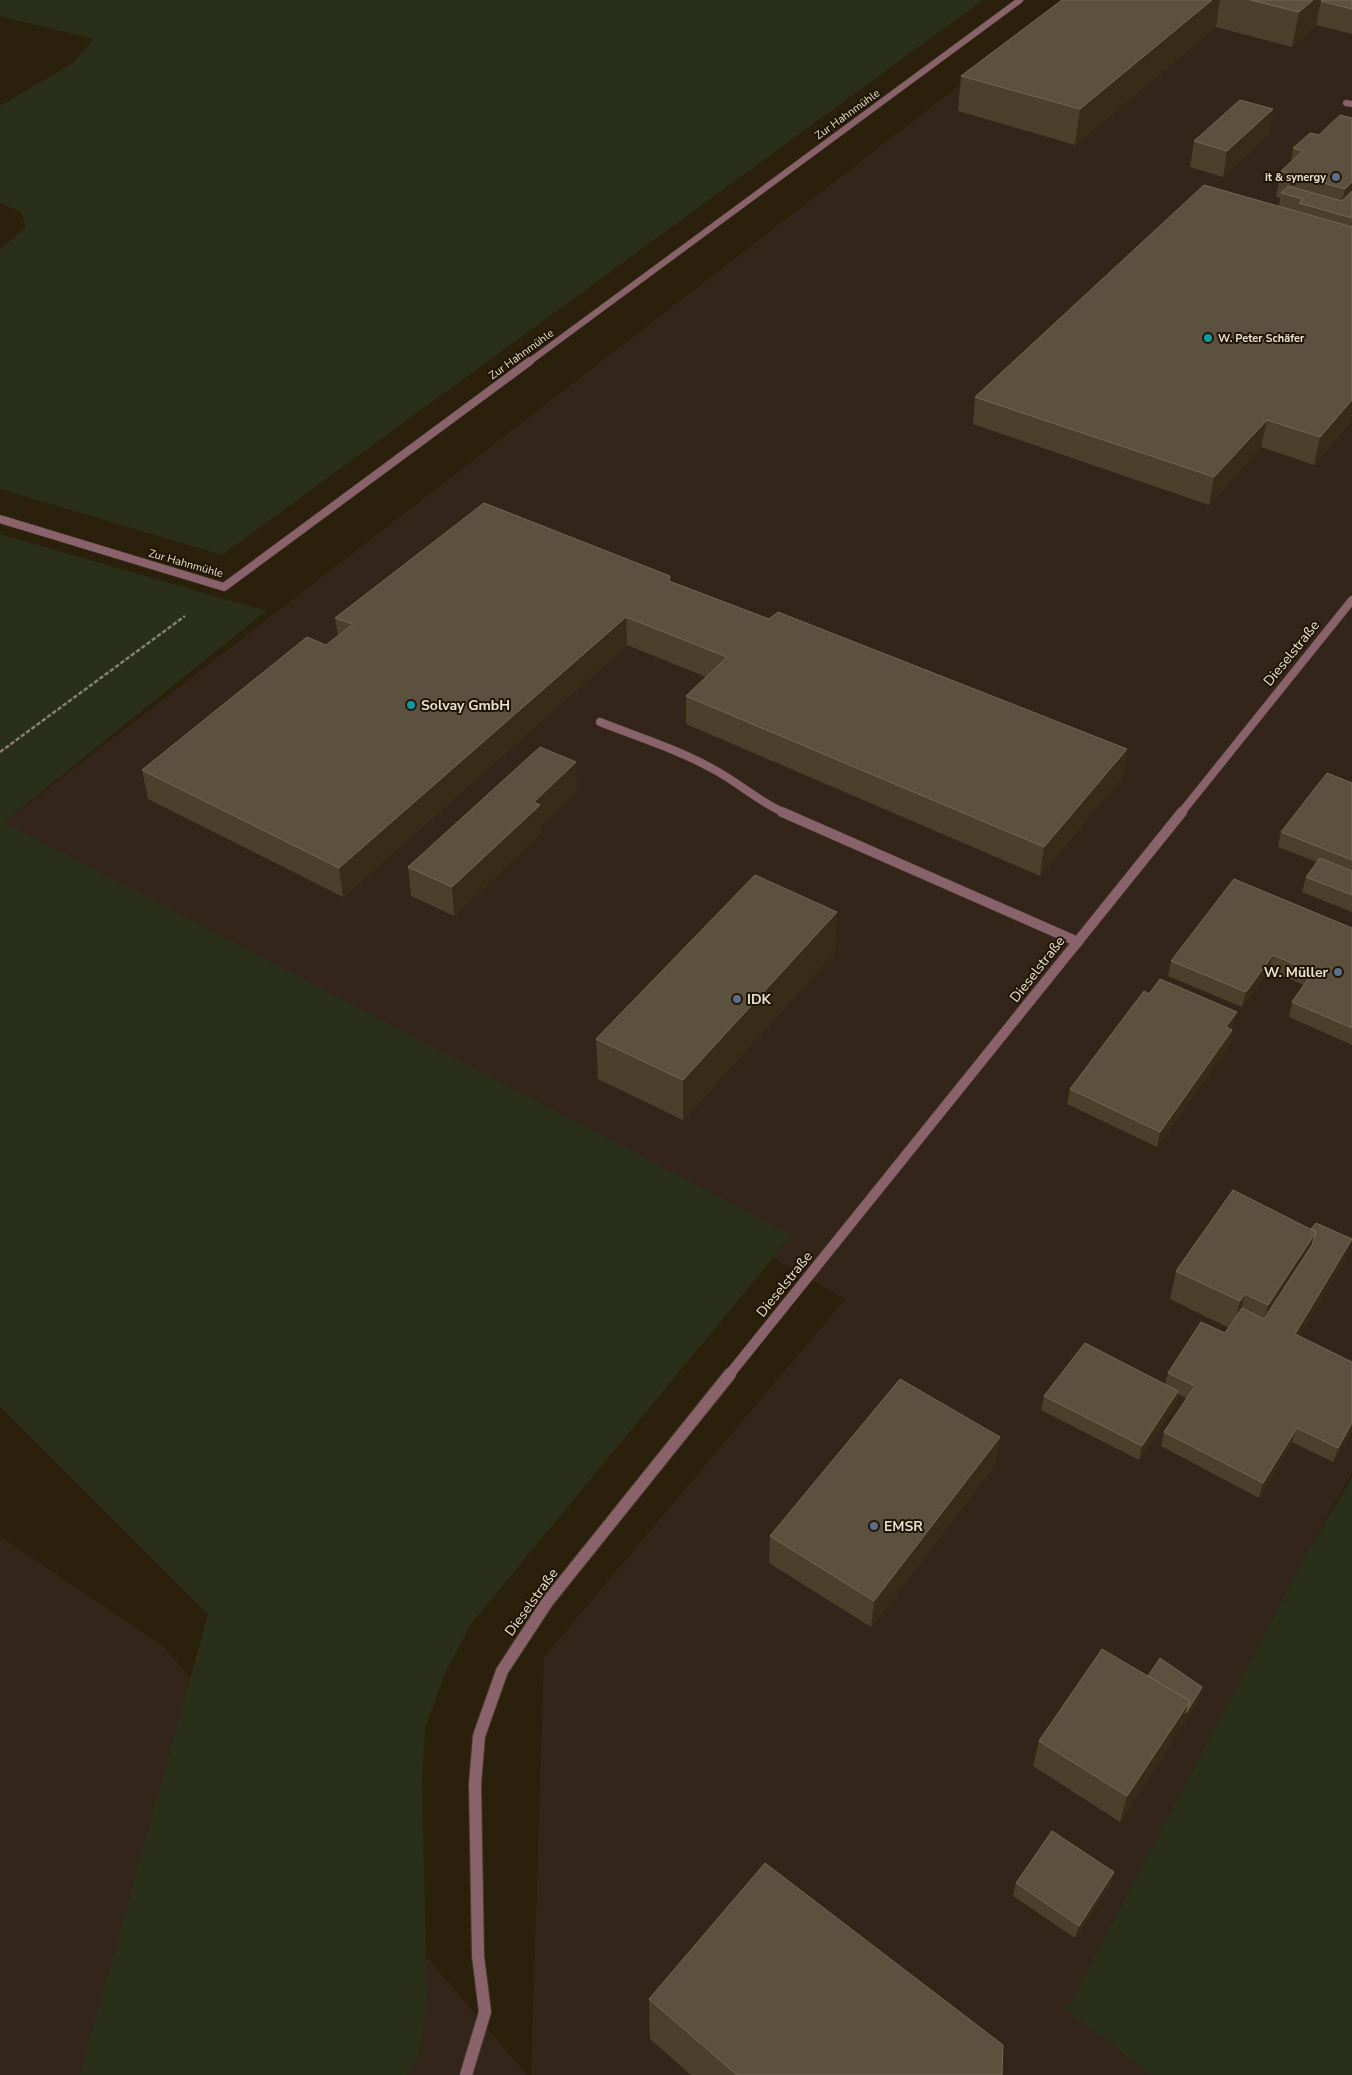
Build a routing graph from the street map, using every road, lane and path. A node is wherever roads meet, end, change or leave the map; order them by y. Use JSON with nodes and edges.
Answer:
{"nodes":[{"id":1,"x":1020,"y":0,"type":"edge"},
{"id":2,"x":0,"y":520,"type":"edge"},
{"id":3,"x":224,"y":587,"type":"junction"},
{"id":4,"x":1352,"y":600,"type":"edge"},
{"id":5,"x":600,"y":722,"type":"dead end"},
{"id":6,"x":0,"y":752,"type":"edge"},
{"id":7,"x":1078,"y":942,"type":"junction"},
{"id":8,"x":466,"y":2075,"type":"edge"}],
"edges":[{"from":1,"to":3,"type":"street","name":"Zur Hahnmühle"},
{"from":2,"to":3,"type":"street","name":"Zur Hahnmühle"},
{"from":3,"to":6,"type":"path"},
{"from":4,"to":7,"type":"street","name":"Dieselstraße"},
{"from":5,"to":7,"type":"street"},
{"from":7,"to":8,"type":"street","name":"Dieselstraße"}]}
